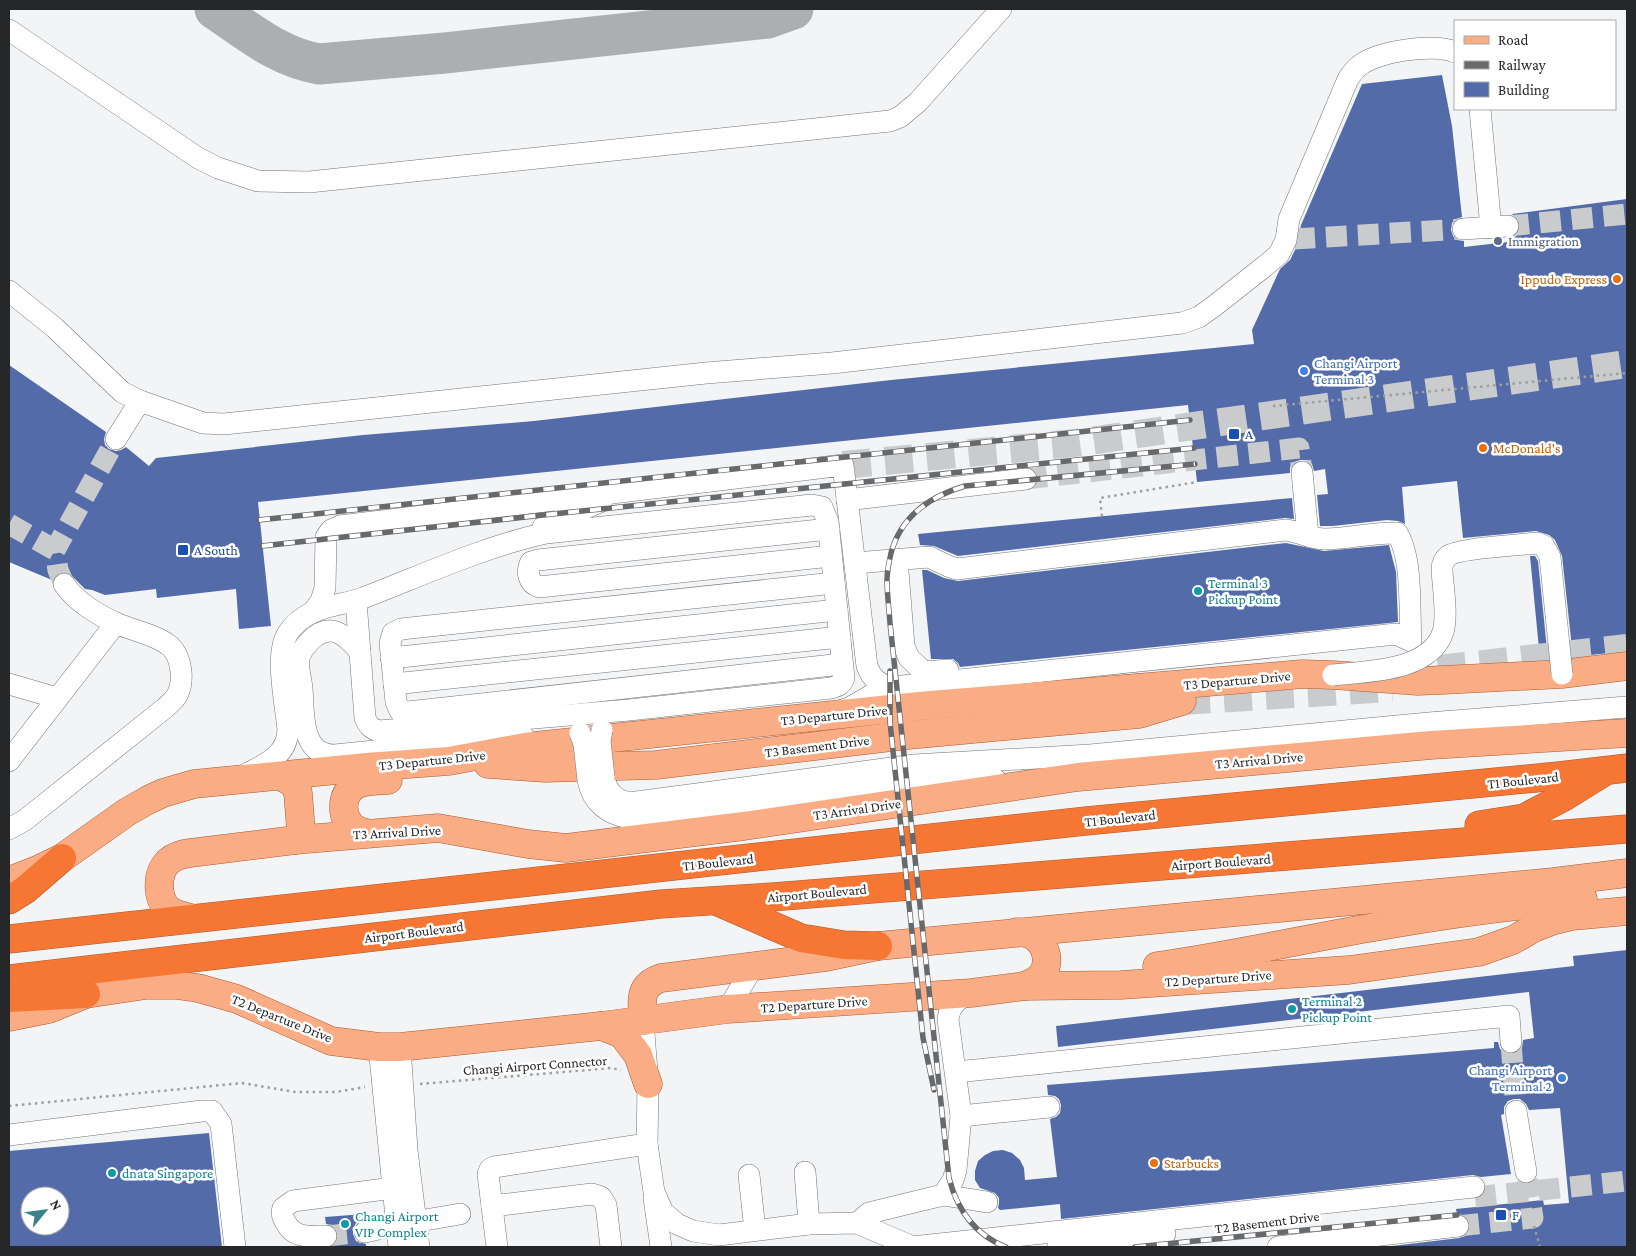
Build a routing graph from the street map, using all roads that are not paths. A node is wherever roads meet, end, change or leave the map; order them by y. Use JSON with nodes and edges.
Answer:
{"nodes":[{"id":1,"x":1001,"y":9,"type":"edge"},
{"id":2,"x":9,"y":30,"type":"edge"},
{"id":3,"x":1454,"y":52,"type":"edge"},
{"id":4,"x":1480,"y":110,"type":"edge"},
{"id":5,"x":1463,"y":229,"type":"tunnel mouth"},
{"id":6,"x":9,"y":291,"type":"edge"},
{"id":7,"x":140,"y":401,"type":"junction"},
{"id":8,"x":116,"y":438,"type":"tunnel mouth"},
{"id":9,"x":1302,"y":472,"type":"tunnel mouth"},
{"id":10,"x":1026,"y":479,"type":"tunnel mouth"},
{"id":11,"x":623,"y":492,"type":"junction"},
{"id":12,"x":847,"y":500,"type":"junction"},
{"id":13,"x":829,"y":529,"type":"junction"},
{"id":14,"x":1308,"y":536,"type":"junction"},
{"id":15,"x":503,"y":544,"type":"junction"},
{"id":16,"x":831,"y":556,"type":"junction"},
{"id":17,"x":897,"y":559,"type":"junction"},
{"id":18,"x":855,"y":563,"type":"junction"},
{"id":19,"x":834,"y":583,"type":"junction"},
{"id":20,"x":64,"y":584,"type":"tunnel mouth"},
{"id":21,"x":356,"y":600,"type":"junction"},
{"id":22,"x":837,"y":610,"type":"junction"},
{"id":23,"x":312,"y":612,"type":"junction"},
{"id":24,"x":116,"y":623,"type":"junction"},
{"id":25,"x":840,"y":637,"type":"junction"},
{"id":26,"x":1403,"y":637,"type":"junction"},
{"id":27,"x":360,"y":652,"type":"junction"},
{"id":28,"x":392,"y":658,"type":"junction"},
{"id":29,"x":842,"y":664,"type":"junction"},
{"id":30,"x":1627,"y":666,"type":"edge"},
{"id":31,"x":1562,"y":674,"type":"junction"},
{"id":32,"x":1333,"y":675,"type":"junction"},
{"id":33,"x":9,"y":684,"type":"edge"},
{"id":34,"x":394,"y":684,"type":"junction"},
{"id":35,"x":893,"y":687,"type":"junction"},
{"id":36,"x":57,"y":698,"type":"junction"},
{"id":37,"x":1182,"y":701,"type":"tunnel mouth"},
{"id":38,"x":1627,"y":707,"type":"edge"},
{"id":39,"x":629,"y":710,"type":"junction"},
{"id":40,"x":830,"y":715,"type":"junction"},
{"id":41,"x":543,"y":718,"type":"junction"},
{"id":42,"x":1627,"y":733,"type":"edge"},
{"id":43,"x":1430,"y":734,"type":"junction"},
{"id":44,"x":576,"y":738,"type":"junction"},
{"id":45,"x":1627,"y":757,"type":"edge"},
{"id":46,"x":9,"y":761,"type":"edge"},
{"id":47,"x":444,"y":761,"type":"junction"},
{"id":48,"x":1627,"y":768,"type":"edge"},
{"id":49,"x":280,"y":776,"type":"junction"},
{"id":50,"x":1078,"y":777,"type":"junction"},
{"id":51,"x":596,"y":778,"type":"junction"},
{"id":52,"x":234,"y":781,"type":"junction"},
{"id":53,"x":9,"y":829,"type":"edge"},
{"id":54,"x":1627,"y":829,"type":"edge"},
{"id":55,"x":366,"y":833,"type":"junction"},
{"id":56,"x":295,"y":840,"type":"junction"},
{"id":57,"x":1298,"y":856,"type":"junction"},
{"id":58,"x":62,"y":858,"type":"junction"},
{"id":59,"x":1627,"y":873,"type":"edge"},
{"id":60,"x":614,"y":874,"type":"junction"},
{"id":61,"x":9,"y":881,"type":"edge"},
{"id":62,"x":1627,"y":895,"type":"edge"},
{"id":63,"x":9,"y":900,"type":"edge"},
{"id":64,"x":1627,"y":911,"type":"edge"},
{"id":65,"x":192,"y":918,"type":"junction"},
{"id":66,"x":1017,"y":932,"type":"junction"},
{"id":67,"x":9,"y":938,"type":"edge"},
{"id":68,"x":878,"y":946,"type":"junction"},
{"id":69,"x":754,"y":966,"type":"junction"},
{"id":70,"x":9,"y":979,"type":"edge"},
{"id":71,"x":1068,"y":985,"type":"junction"},
{"id":72,"x":1025,"y":986,"type":"junction"},
{"id":73,"x":971,"y":993,"type":"junction"},
{"id":74,"x":86,"y":994,"type":"junction"},
{"id":75,"x":9,"y":998,"type":"edge"},
{"id":76,"x":728,"y":1010,"type":"junction"},
{"id":77,"x":9,"y":1017,"type":"edge"},
{"id":78,"x":643,"y":1021,"type":"junction"},
{"id":79,"x":601,"y":1026,"type":"junction"},
{"id":80,"x":1511,"y":1042,"type":"tunnel mouth"},
{"id":81,"x":389,"y":1047,"type":"junction"},
{"id":82,"x":956,"y":1072,"type":"junction"},
{"id":83,"x":637,"y":1079,"type":"junction"},
{"id":84,"x":1049,"y":1106,"type":"dead end"},
{"id":85,"x":1516,"y":1111,"type":"tunnel mouth"},
{"id":86,"x":961,"y":1116,"type":"junction"},
{"id":87,"x":9,"y":1135,"type":"edge"},
{"id":88,"x":647,"y":1144,"type":"junction"},
{"id":89,"x":399,"y":1151,"type":"junction"},
{"id":90,"x":805,"y":1172,"type":"dead end"},
{"id":91,"x":1526,"y":1172,"type":"tunnel mouth"},
{"id":92,"x":749,"y":1175,"type":"dead end"},
{"id":93,"x":393,"y":1188,"type":"junction"},
{"id":94,"x":654,"y":1192,"type":"junction"},
{"id":95,"x":943,"y":1195,"type":"junction"},
{"id":96,"x":987,"y":1202,"type":"dead end"},
{"id":97,"x":492,"y":1206,"type":"junction"},
{"id":98,"x":460,"y":1214,"type":"dead end"},
{"id":99,"x":406,"y":1223,"type":"junction"},
{"id":100,"x":857,"y":1223,"type":"junction"},
{"id":101,"x":809,"y":1224,"type":"junction"},
{"id":102,"x":1458,"y":1226,"type":"tunnel mouth"},
{"id":103,"x":690,"y":1230,"type":"junction"},
{"id":104,"x":755,"y":1230,"type":"junction"},
{"id":105,"x":365,"y":1232,"type":"tunnel mouth"},
{"id":106,"x":326,"y":1236,"type":"tunnel mouth"},
{"id":107,"x":292,"y":1239,"type":"edge"},
{"id":108,"x":234,"y":1247,"type":"edge"},
{"id":109,"x":399,"y":1247,"type":"edge"},
{"id":110,"x":419,"y":1247,"type":"edge"},
{"id":111,"x":497,"y":1247,"type":"edge"},
{"id":112,"x":611,"y":1247,"type":"edge"},
{"id":113,"x":661,"y":1247,"type":"edge"},
{"id":114,"x":671,"y":1247,"type":"edge"},
{"id":115,"x":913,"y":1247,"type":"edge"},
{"id":116,"x":1058,"y":1247,"type":"edge"},
{"id":117,"x":1278,"y":1247,"type":"edge"}],
"edges":[{"from":1,"to":2,"type":"lane"},
{"from":3,"to":7,"type":"lane"},
{"from":4,"to":5,"type":"lane"},
{"from":6,"to":7,"type":"lane"},
{"from":7,"to":8,"type":"lane"},
{"from":9,"to":14,"type":"lane"},
{"from":10,"to":12,"type":"lane"},
{"from":11,"to":12,"type":"lane"},
{"from":11,"to":15,"type":"lane"},
{"from":11,"to":23,"type":"lane"},
{"from":12,"to":18,"type":"lane"},
{"from":13,"to":15,"type":"lane"},
{"from":13,"to":16,"type":"lane"},
{"from":13,"to":16,"type":"lane"},
{"from":14,"to":17,"type":"lane"},
{"from":14,"to":26,"type":"lane"},
{"from":15,"to":21,"type":"lane"},
{"from":16,"to":19,"type":"lane"},
{"from":17,"to":18,"type":"lane"},
{"from":17,"to":26,"type":"lane"},
{"from":18,"to":35,"type":"lane"},
{"from":19,"to":22,"type":"lane"},
{"from":19,"to":28,"type":"lane"},
{"from":20,"to":24,"type":"lane"},
{"from":21,"to":23,"type":"lane"},
{"from":21,"to":27,"type":"lane"},
{"from":22,"to":25,"type":"lane"},
{"from":22,"to":28,"type":"lane"},
{"from":23,"to":52,"type":"lane"},
{"from":24,"to":36,"type":"lane"},
{"from":24,"to":53,"type":"lane"},
{"from":25,"to":29,"type":"lane"},
{"from":25,"to":34,"type":"lane"},
{"from":26,"to":35,"type":"lane"},
{"from":27,"to":41,"type":"lane"},
{"from":27,"to":44,"type":"lane"},
{"from":28,"to":34,"type":"lane"},
{"from":29,"to":34,"type":"lane"},
{"from":29,"to":39,"type":"lane"},
{"from":30,"to":31,"type":"main road","name":"T3 Departure Drive"},
{"from":31,"to":32,"type":"main road","name":"T3 Departure Drive","bridge":true},
{"from":31,"to":32,"type":"lane","bridge":true},
{"from":32,"to":40,"type":"main road","name":"T3 Departure Drive"},
{"from":33,"to":36,"type":"lane"},
{"from":35,"to":40,"type":"lane"},
{"from":36,"to":46,"type":"lane"},
{"from":37,"to":47,"type":"main road","name":"T3 Basement Drive"},
{"from":38,"to":43,"type":"lane"},
{"from":39,"to":41,"type":"lane"},
{"from":39,"to":51,"type":"lane","bridge":true},
{"from":40,"to":44,"type":"main road","name":"T3 Departure Drive"},
{"from":41,"to":44,"type":"lane"},
{"from":42,"to":43,"type":"main road","name":"T3 Arrival Drive"},
{"from":43,"to":50,"type":"main road","name":"T3 Arrival Drive"},
{"from":43,"to":51,"type":"lane"},
{"from":44,"to":47,"type":"main road","name":"T3 Departure Drive"},
{"from":44,"to":51,"type":"lane","bridge":true},
{"from":45,"to":57,"type":"highway"},
{"from":47,"to":49,"type":"main road","name":"T3 Departure Drive"},
{"from":47,"to":55,"type":"main road"},
{"from":48,"to":60,"type":"highway","name":"T1 Boulevard"},
{"from":49,"to":52,"type":"main road","name":"T3 Departure Drive"},
{"from":49,"to":56,"type":"main road"},
{"from":50,"to":51,"type":"lane"},
{"from":50,"to":55,"type":"main road","name":"T3 Arrival Drive"},
{"from":52,"to":58,"type":"main road","name":"T3 Departure Drive"},
{"from":54,"to":57,"type":"highway","name":"Airport Boulevard"},
{"from":55,"to":56,"type":"main road","name":"T3 Arrival Drive"},
{"from":56,"to":65,"type":"main road","name":"T3 Arrival Drive"},
{"from":57,"to":70,"type":"highway","name":"Airport Boulevard"},
{"from":58,"to":61,"type":"main road"},
{"from":58,"to":63,"type":"highway"},
{"from":59,"to":66,"type":"main road"},
{"from":60,"to":65,"type":"highway"},
{"from":60,"to":68,"type":"highway"},
{"from":62,"to":71,"type":"main road"},
{"from":64,"to":71,"type":"main road","name":"T2 Departure Drive"},
{"from":65,"to":67,"type":"highway"},
{"from":66,"to":68,"type":"main road"},
{"from":66,"to":72,"type":"main road"},
{"from":68,"to":69,"type":"main road"},
{"from":69,"to":76,"type":"lane"},
{"from":69,"to":78,"type":"main road"},
{"from":71,"to":72,"type":"main road","name":"T2 Departure Drive"},
{"from":72,"to":73,"type":"main road","name":"T2 Departure Drive"},
{"from":73,"to":76,"type":"main road","name":"T2 Departure Drive"},
{"from":73,"to":82,"type":"lane"},
{"from":74,"to":75,"type":"highway"},
{"from":74,"to":77,"type":"main road","name":"T2 Departure Drive"},
{"from":74,"to":81,"type":"main road","name":"T2 Departure Drive"},
{"from":76,"to":78,"type":"main road","name":"T2 Departure Drive"},
{"from":78,"to":79,"type":"main road","name":"T2 Departure Drive"},
{"from":78,"to":83,"type":"lane"},
{"from":79,"to":81,"type":"main road","name":"T2 Departure Drive"},
{"from":79,"to":83,"type":"main road"},
{"from":80,"to":82,"type":"lane"},
{"from":81,"to":89,"type":"lane"},
{"from":82,"to":86,"type":"lane"},
{"from":83,"to":88,"type":"lane"},
{"from":84,"to":86,"type":"lane"},
{"from":85,"to":91,"type":"lane"},
{"from":86,"to":95,"type":"lane"},
{"from":87,"to":108,"type":"lane"},
{"from":88,"to":94,"type":"lane"},
{"from":88,"to":97,"type":"lane"},
{"from":89,"to":93,"type":"lane"},
{"from":89,"to":99,"type":"lane"},
{"from":90,"to":101,"type":"lane"},
{"from":92,"to":104,"type":"lane"},
{"from":93,"to":99,"type":"lane"},
{"from":93,"to":107,"type":"lane"},
{"from":94,"to":103,"type":"lane"},
{"from":94,"to":113,"type":"lane"},
{"from":95,"to":96,"type":"lane"},
{"from":95,"to":100,"type":"lane"},
{"from":97,"to":111,"type":"lane"},
{"from":97,"to":112,"type":"lane"},
{"from":98,"to":99,"type":"lane"},
{"from":99,"to":105,"type":"lane"},
{"from":99,"to":109,"type":"lane"},
{"from":99,"to":110,"type":"lane"},
{"from":100,"to":101,"type":"lane"},
{"from":100,"to":115,"type":"lane"},
{"from":101,"to":104,"type":"lane"},
{"from":102,"to":117,"type":"lane"},
{"from":103,"to":104,"type":"lane"},
{"from":103,"to":114,"type":"lane"},
{"from":106,"to":107,"type":"lane"},
{"from":115,"to":116,"type":"lane","name":"T2 Basement Drive"}]}
